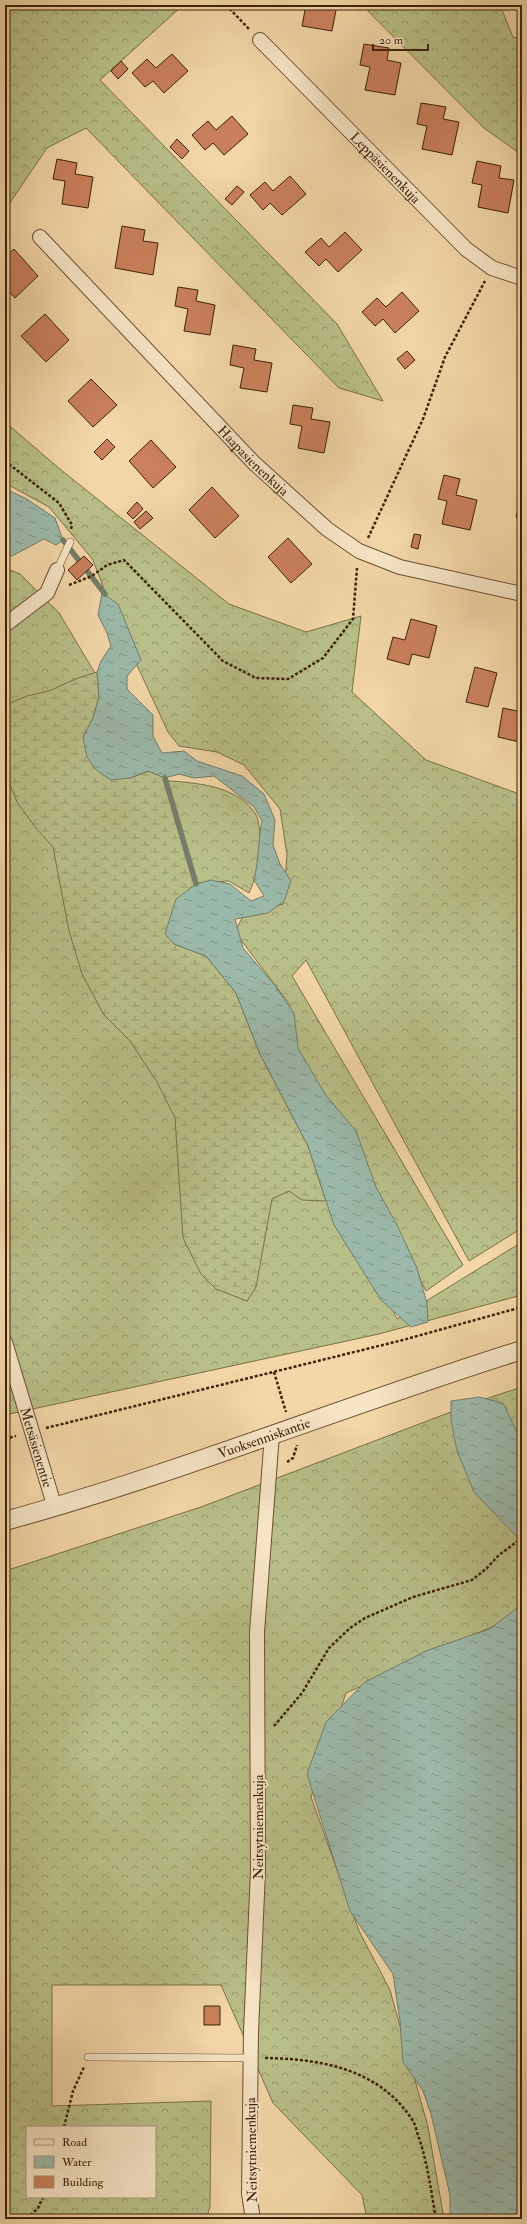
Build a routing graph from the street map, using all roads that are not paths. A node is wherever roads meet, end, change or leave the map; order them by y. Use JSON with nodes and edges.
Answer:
{"nodes":[{"id":1,"x":260,"y":40,"type":"road end"},
{"id":2,"x":40,"y":237,"type":"dead end"},
{"id":3,"x":522,"y":278,"type":"edge"},
{"id":4,"x":70,"y":542,"type":"road end"},
{"id":5,"x":57,"y":570,"type":"joint"},
{"id":6,"x":522,"y":594,"type":"edge"},
{"id":7,"x":5,"y":625,"type":"edge"},
{"id":8,"x":5,"y":1342,"type":"edge"},
{"id":9,"x":522,"y":1350,"type":"edge"},
{"id":10,"x":272,"y":1434,"type":"junction"},
{"id":11,"x":55,"y":1508,"type":"junction"},
{"id":12,"x":5,"y":1521,"type":"edge"},
{"id":13,"x":88,"y":2057,"type":"road end"},
{"id":14,"x":251,"y":2058,"type":"junction"},
{"id":15,"x":253,"y":2219,"type":"edge"}],
"edges":[{"from":1,"to":3,"type":"street","name":"Leppäsienenkuja"},
{"from":2,"to":6,"type":"street","name":"Haapasienenkuja"},
{"from":4,"to":5,"type":"lane"},
{"from":5,"to":7,"type":"street"},
{"from":8,"to":11,"type":"street","name":"Metsäsienentie"},
{"from":9,"to":10,"type":"street","name":"Vuoksenniskantie"},
{"from":10,"to":11,"type":"street","name":"Vuoksenniskantie"},
{"from":10,"to":14,"type":"street","name":"Neitsytniemenkuja"},
{"from":11,"to":12,"type":"street","name":"Vuoksenniskantie"},
{"from":13,"to":14,"type":"lane"},
{"from":14,"to":15,"type":"street","name":"Neitsytniemenkuja"}]}
